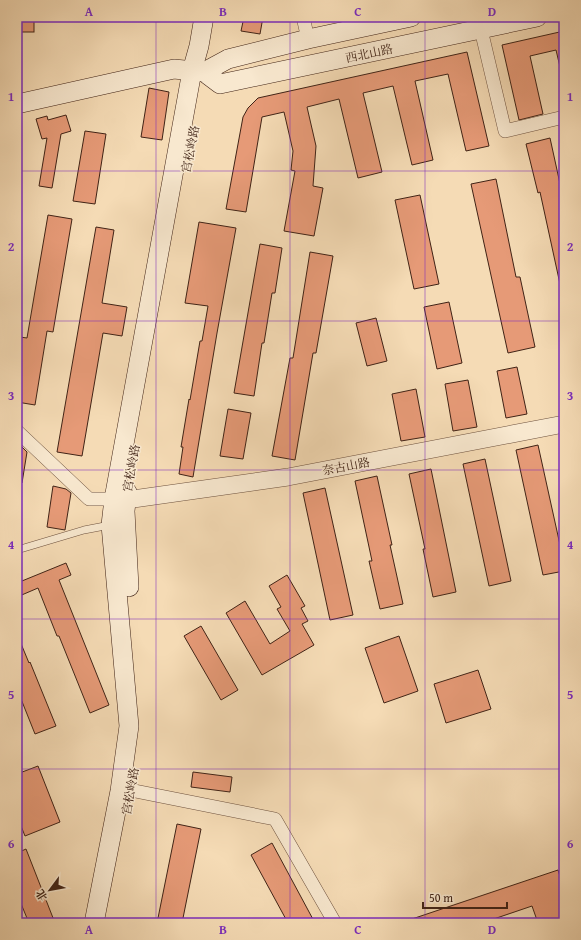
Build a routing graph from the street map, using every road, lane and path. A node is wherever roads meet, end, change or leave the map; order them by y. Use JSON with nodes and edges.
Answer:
{"nodes":[{"id":1,"x":204,"y":17,"type":"edge"},
{"id":2,"x":215,"y":17,"type":"edge"},
{"id":3,"x":303,"y":17,"type":"edge"},
{"id":4,"x":411,"y":17,"type":"edge"},
{"id":5,"x":537,"y":17,"type":"edge"},
{"id":6,"x":479,"y":23,"type":"edge"},
{"id":7,"x":308,"y":39,"type":"junction"},
{"id":8,"x":198,"y":71,"type":"junction"},
{"id":9,"x":17,"y":104,"type":"edge"},
{"id":10,"x":564,"y":117,"type":"edge"},
{"id":11,"x":564,"y":424,"type":"edge"},
{"id":12,"x":17,"y":430,"type":"edge"},
{"id":13,"x":120,"y":499,"type":"junction"},
{"id":14,"x":119,"y":524,"type":"junction"},
{"id":15,"x":17,"y":550,"type":"edge"},
{"id":16,"x":130,"y":790,"type":"junction"},
{"id":17,"x":94,"y":923,"type":"edge"},
{"id":18,"x":105,"y":923,"type":"edge"},
{"id":19,"x":335,"y":923,"type":"edge"}],
"edges":[{"from":1,"to":8,"type":"main road"},
{"from":2,"to":8,"type":"main road"},
{"from":3,"to":7,"type":"street"},
{"from":4,"to":7,"type":"main road"},
{"from":5,"to":6,"type":"main road","name":"西北山路"},
{"from":6,"to":8,"type":"main road","name":"西北山路"},
{"from":6,"to":10,"type":"street"},
{"from":7,"to":8,"type":"main road"},
{"from":8,"to":9,"type":"main road"},
{"from":8,"to":13,"type":"main road","name":"宫松岭路"},
{"from":11,"to":13,"type":"street","name":"奈古山路"},
{"from":12,"to":13,"type":"street"},
{"from":13,"to":14,"type":"main road","name":"宫松岭路"},
{"from":14,"to":15,"type":"lane"},
{"from":14,"to":16,"type":"main road","name":"宫松岭路"},
{"from":14,"to":17,"type":"main road"},
{"from":16,"to":18,"type":"main road","name":"宫松岭路"},
{"from":16,"to":19,"type":"street"}]}
